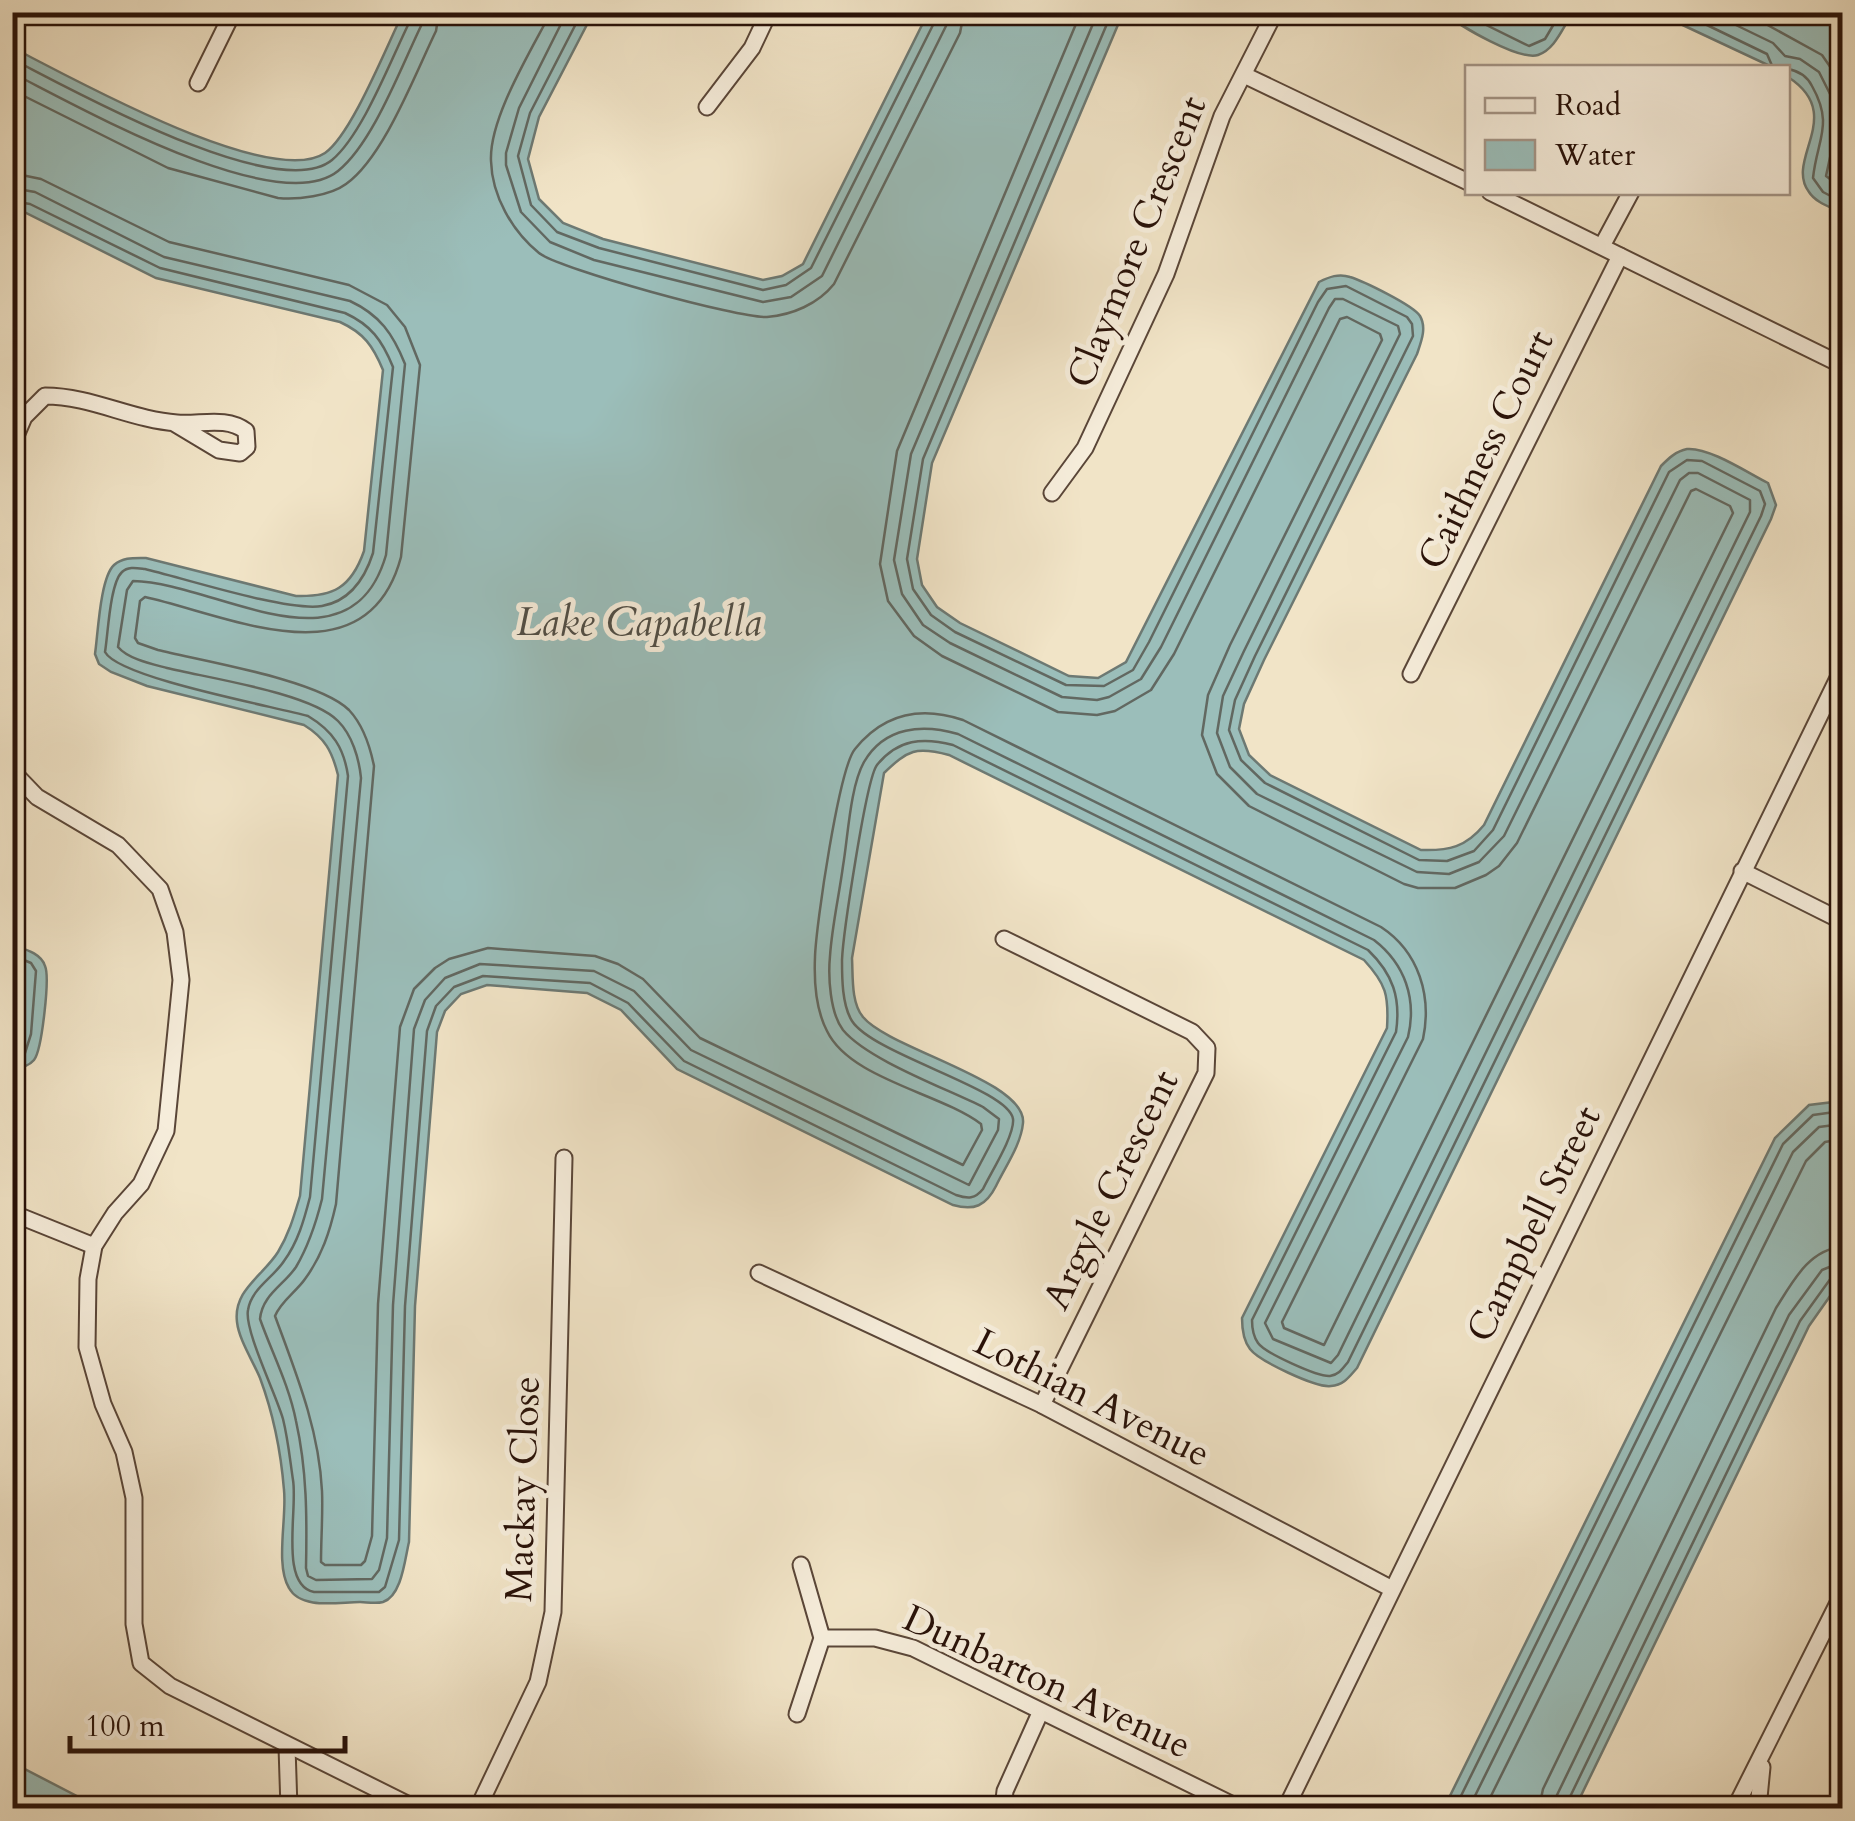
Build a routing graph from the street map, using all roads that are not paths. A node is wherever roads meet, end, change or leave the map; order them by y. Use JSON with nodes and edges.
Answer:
{"nodes":[{"id":1,"x":770,"y":12,"type":"edge"},
{"id":2,"x":1275,"y":12,"type":"edge"},
{"id":3,"x":227,"y":14,"type":"edge"},
{"id":4,"x":1244,"y":74,"type":"junction"},
{"id":5,"x":198,"y":83,"type":"dead end"},
{"id":6,"x":708,"y":107,"type":"dead end"},
{"id":7,"x":1465,"y":181,"type":"edge"},
{"id":8,"x":1496,"y":195,"type":"edge"},
{"id":9,"x":1630,"y":195,"type":"edge"},
{"id":10,"x":1602,"y":246,"type":"junction"},
{"id":11,"x":1620,"y":256,"type":"junction"},
{"id":12,"x":1842,"y":365,"type":"edge"},
{"id":13,"x":174,"y":424,"type":"dead end"},
{"id":14,"x":12,"y":445,"type":"edge"},
{"id":15,"x":1052,"y":493,"type":"dead end"},
{"id":16,"x":1842,"y":670,"type":"edge"},
{"id":17,"x":1411,"y":674,"type":"dead end"},
{"id":18,"x":12,"y":772,"type":"edge"},
{"id":19,"x":1742,"y":872,"type":"junction"},
{"id":20,"x":1842,"y":921,"type":"edge"},
{"id":21,"x":1004,"y":939,"type":"dead end"},
{"id":22,"x":564,"y":1158,"type":"dead end"},
{"id":23,"x":12,"y":1213,"type":"edge"},
{"id":24,"x":94,"y":1246,"type":"junction"},
{"id":25,"x":760,"y":1272,"type":"dead end"},
{"id":26,"x":1042,"y":1406,"type":"junction"},
{"id":27,"x":801,"y":1565,"type":"dead end"},
{"id":28,"x":1392,"y":1589,"type":"junction"},
{"id":29,"x":1842,"y":1594,"type":"edge"},
{"id":30,"x":822,"y":1638,"type":"junction"},
{"id":31,"x":1040,"y":1713,"type":"junction"},
{"id":32,"x":796,"y":1714,"type":"dead end"},
{"id":33,"x":1768,"y":1744,"type":"junction"},
{"id":34,"x":288,"y":1746,"type":"junction"},
{"id":35,"x":288,"y":1808,"type":"edge"},
{"id":36,"x":415,"y":1808,"type":"edge"},
{"id":37,"x":478,"y":1808,"type":"edge"},
{"id":38,"x":1002,"y":1808,"type":"edge"},
{"id":39,"x":1240,"y":1808,"type":"edge"},
{"id":40,"x":1286,"y":1808,"type":"edge"},
{"id":41,"x":1735,"y":1808,"type":"edge"},
{"id":42,"x":1758,"y":1808,"type":"edge"}],
"edges":[{"from":1,"to":6,"type":"street"},
{"from":2,"to":4,"type":"street","name":"Claymore Crescent"},
{"from":3,"to":5,"type":"street"},
{"from":4,"to":7,"type":"street"},
{"from":4,"to":15,"type":"street","name":"Claymore Crescent"},
{"from":8,"to":10,"type":"street"},
{"from":9,"to":10,"type":"street"},
{"from":10,"to":11,"type":"street"},
{"from":11,"to":12,"type":"street"},
{"from":11,"to":17,"type":"street","name":"Caithness Court"},
{"from":13,"to":14,"type":"street"},
{"from":16,"to":19,"type":"street","name":"Campbell Street"},
{"from":18,"to":24,"type":"street"},
{"from":19,"to":20,"type":"street"},
{"from":19,"to":28,"type":"street","name":"Campbell Street"},
{"from":21,"to":26,"type":"street","name":"Argyle Crescent"},
{"from":22,"to":37,"type":"street","name":"Mackay Close"},
{"from":23,"to":24,"type":"street"},
{"from":24,"to":34,"type":"street"},
{"from":25,"to":26,"type":"street","name":"Lothian Avenue"},
{"from":26,"to":28,"type":"street","name":"Lothian Avenue"},
{"from":27,"to":30,"type":"street"},
{"from":28,"to":40,"type":"street","name":"Campbell Street"},
{"from":29,"to":33,"type":"street"},
{"from":30,"to":31,"type":"street","name":"Dunbarton Avenue"},
{"from":30,"to":32,"type":"street"},
{"from":31,"to":38,"type":"street"},
{"from":31,"to":39,"type":"street","name":"Dunbarton Avenue"},
{"from":33,"to":41,"type":"street"},
{"from":33,"to":42,"type":"street"},
{"from":34,"to":35,"type":"street"},
{"from":34,"to":36,"type":"street"}]}
